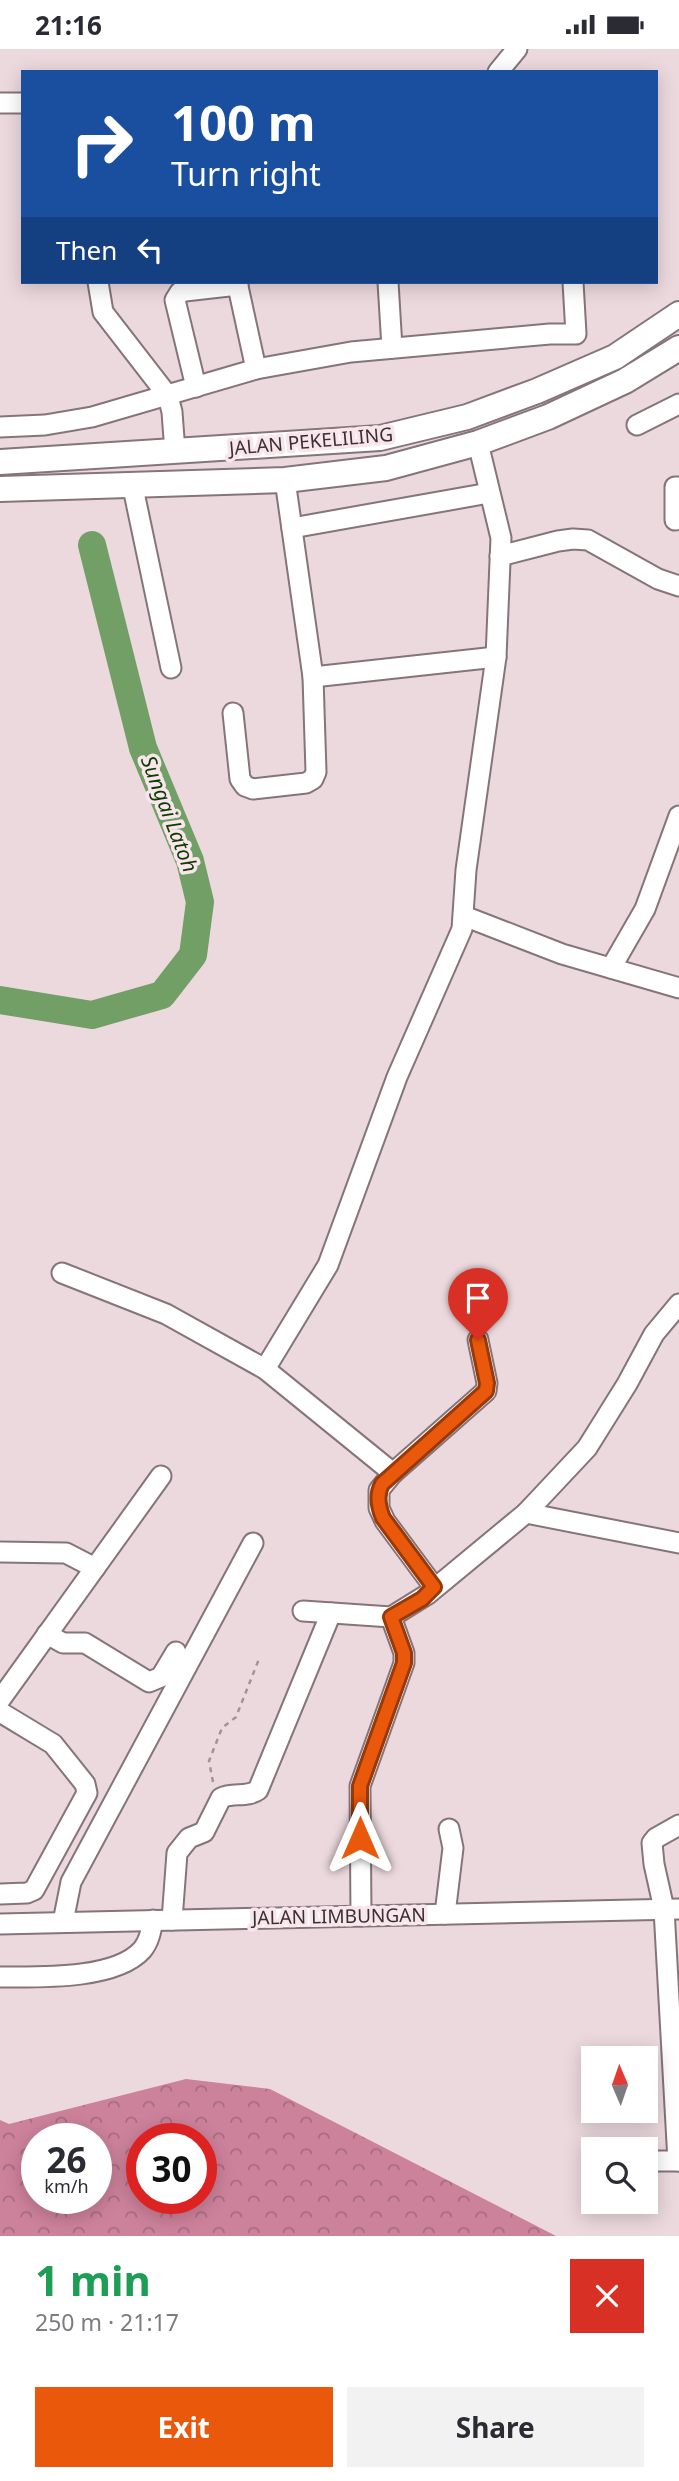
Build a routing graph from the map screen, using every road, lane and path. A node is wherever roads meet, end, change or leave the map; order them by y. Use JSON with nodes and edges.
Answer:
{"nodes":[{"id":1,"x":517,"y":49,"type":"edge"},
{"id":2,"x":500,"y":70,"type":"edge"},
{"id":3,"x":0,"y":103,"type":"edge"},
{"id":4,"x":21,"y":103,"type":"edge"},
{"id":5,"x":98,"y":284,"type":"edge"},
{"id":6,"x":231,"y":284,"type":"edge"},
{"id":7,"x":238,"y":284,"type":"edge"},
{"id":8,"x":387,"y":284,"type":"edge"},
{"id":9,"x":573,"y":284,"type":"edge"},
{"id":10,"x":679,"y":314,"type":"edge"},
{"id":11,"x":393,"y":348,"type":"junction"},
{"id":12,"x":679,"y":348,"type":"edge"},
{"id":13,"x":256,"y":369,"type":"junction"},
{"id":14,"x":196,"y":387,"type":"junction"},
{"id":15,"x":168,"y":396,"type":"junction"},
{"id":16,"x":679,"y":404,"type":"edge"},
{"id":17,"x":637,"y":425,"type":"dead end"},
{"id":18,"x":0,"y":427,"type":"edge"},
{"id":19,"x":478,"y":443,"type":"junction"},
{"id":20,"x":175,"y":452,"type":"junction"},
{"id":21,"x":0,"y":462,"type":"edge"},
{"id":22,"x":285,"y":480,"type":"junction"},
{"id":23,"x":132,"y":483,"type":"junction"},
{"id":24,"x":679,"y":487,"type":"edge"},
{"id":25,"x":0,"y":489,"type":"edge"},
{"id":26,"x":489,"y":493,"type":"junction"},
{"id":27,"x":675,"y":520,"type":"dead end"},
{"id":28,"x":292,"y":528,"type":"junction"},
{"id":29,"x":500,"y":556,"type":"junction"},
{"id":30,"x":679,"y":586,"type":"edge"},
{"id":31,"x":496,"y":657,"type":"junction"},
{"id":32,"x":171,"y":668,"type":"dead end"},
{"id":33,"x":313,"y":677,"type":"junction"},
{"id":34,"x":233,"y":713,"type":"dead end"},
{"id":35,"x":679,"y":816,"type":"edge"},
{"id":36,"x":464,"y":916,"type":"junction"},
{"id":37,"x":611,"y":968,"type":"junction"},
{"id":38,"x":679,"y":988,"type":"edge"},
{"id":39,"x":62,"y":1273,"type":"dead end"},
{"id":40,"x":679,"y":1304,"type":"edge"},
{"id":41,"x":478,"y":1340,"type":"dead end"},
{"id":42,"x":265,"y":1369,"type":"junction"},
{"id":43,"x":393,"y":1473,"type":"junction"},
{"id":44,"x":161,"y":1476,"type":"dead end"},
{"id":45,"x":526,"y":1513,"type":"junction"},
{"id":46,"x":253,"y":1543,"type":"dead end"},
{"id":47,"x":679,"y":1543,"type":"edge"},
{"id":48,"x":0,"y":1552,"type":"edge"},
{"id":49,"x":95,"y":1568,"type":"junction"},
{"id":50,"x":434,"y":1587,"type":"junction"},
{"id":51,"x":303,"y":1611,"type":"dead end"},
{"id":52,"x":331,"y":1613,"type":"junction"},
{"id":53,"x":391,"y":1617,"type":"junction"},
{"id":54,"x":47,"y":1635,"type":"junction"},
{"id":55,"x":176,"y":1652,"type":"dead end"},
{"id":56,"x":260,"y":1659,"type":"dead end"},
{"id":57,"x":0,"y":1700,"type":"edge"},
{"id":58,"x":0,"y":1712,"type":"edge"},
{"id":59,"x":218,"y":1802,"type":"junction"},
{"id":60,"x":679,"y":1825,"type":"edge"},
{"id":61,"x":449,"y":1829,"type":"dead end"},
{"id":62,"x":0,"y":1894,"type":"edge"},
{"id":63,"x":672,"y":1909,"type":"edge"},
{"id":64,"x":444,"y":1914,"type":"junction"},
{"id":65,"x":360,"y":1916,"type":"junction"},
{"id":66,"x":163,"y":1920,"type":"junction"},
{"id":67,"x":63,"y":1922,"type":"junction"},
{"id":68,"x":0,"y":1924,"type":"edge"},
{"id":69,"x":0,"y":1977,"type":"edge"},
{"id":70,"x":658,"y":2161,"type":"edge"},
{"id":71,"x":679,"y":2161,"type":"edge"}],
"edges":[{"from":1,"to":2,"type":"street"},
{"from":3,"to":4,"type":"street"},
{"from":5,"to":15,"type":"street"},
{"from":6,"to":14,"type":"street"},
{"from":7,"to":13,"type":"street"},
{"from":8,"to":11,"type":"street"},
{"from":9,"to":11,"type":"street"},
{"from":10,"to":20,"type":"main road","name":"JALAN PEKELILING"},
{"from":11,"to":13,"type":"street"},
{"from":12,"to":19,"type":"main road","name":"JALAN PEKELILING"},
{"from":13,"to":14,"type":"street"},
{"from":14,"to":15,"type":"street"},
{"from":15,"to":18,"type":"street"},
{"from":15,"to":20,"type":"street"},
{"from":16,"to":17,"type":"street"},
{"from":19,"to":22,"type":"main road","name":"JALAN PEKELILING"},
{"from":19,"to":26,"type":"street"},
{"from":20,"to":21,"type":"main road","name":"JALAN PEKELILING"},
{"from":22,"to":23,"type":"main road","name":"JALAN PEKELILING"},
{"from":22,"to":28,"type":"street"},
{"from":23,"to":25,"type":"main road","name":"JALAN PEKELILING"},
{"from":23,"to":32,"type":"street"},
{"from":24,"to":27,"type":"street"},
{"from":26,"to":28,"type":"street"},
{"from":26,"to":29,"type":"street"},
{"from":28,"to":33,"type":"street"},
{"from":29,"to":30,"type":"street"},
{"from":29,"to":31,"type":"street"},
{"from":31,"to":33,"type":"street"},
{"from":31,"to":36,"type":"street"},
{"from":33,"to":34,"type":"street"},
{"from":35,"to":37,"type":"street"},
{"from":36,"to":37,"type":"street"},
{"from":36,"to":42,"type":"street"},
{"from":37,"to":38,"type":"street"},
{"from":39,"to":42,"type":"street"},
{"from":40,"to":45,"type":"street"},
{"from":41,"to":43,"type":"street"},
{"from":42,"to":43,"type":"street"},
{"from":43,"to":50,"type":"street"},
{"from":44,"to":49,"type":"street"},
{"from":45,"to":47,"type":"street"},
{"from":45,"to":50,"type":"street"},
{"from":46,"to":67,"type":"street"},
{"from":48,"to":49,"type":"street"},
{"from":49,"to":54,"type":"street"},
{"from":50,"to":53,"type":"street"},
{"from":51,"to":52,"type":"street"},
{"from":52,"to":53,"type":"street"},
{"from":52,"to":59,"type":"street"},
{"from":53,"to":65,"type":"street"},
{"from":54,"to":55,"type":"street"},
{"from":54,"to":57,"type":"street"},
{"from":56,"to":59,"type":"path"},
{"from":58,"to":62,"type":"street"},
{"from":59,"to":66,"type":"street"},
{"from":60,"to":63,"type":"street"},
{"from":61,"to":64,"type":"street"},
{"from":63,"to":64,"type":"street","name":"JALAN LIMBUNGAN"},
{"from":63,"to":71,"type":"street"},
{"from":64,"to":65,"type":"street","name":"JALAN LIMBUNGAN"},
{"from":65,"to":66,"type":"street","name":"JALAN LIMBUNGAN"},
{"from":66,"to":67,"type":"street","name":"JALAN LIMBUNGAN"},
{"from":66,"to":69,"type":"street"},
{"from":67,"to":68,"type":"street","name":"JALAN LIMBUNGAN"},
{"from":70,"to":71,"type":"street"}]}
